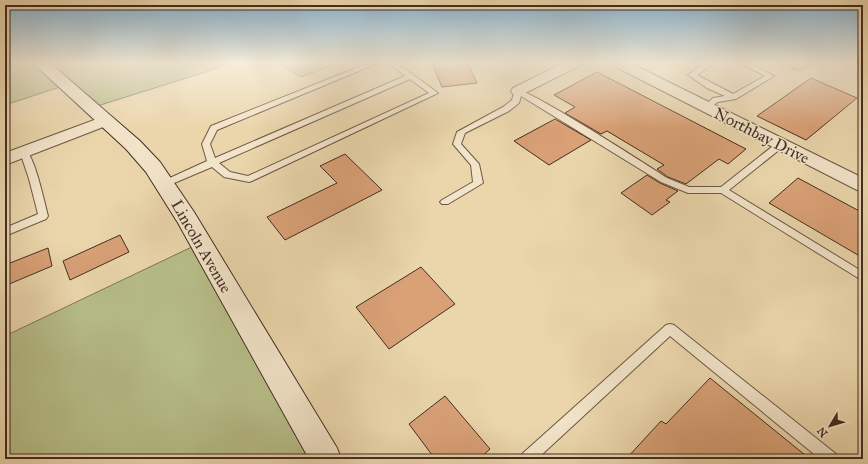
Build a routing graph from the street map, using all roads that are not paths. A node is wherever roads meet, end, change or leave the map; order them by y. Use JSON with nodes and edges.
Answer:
{"nodes":[{"id":1,"x":65,"y":85,"type":"edge"},
{"id":2,"x":321,"y":85,"type":"edge"},
{"id":3,"x":390,"y":85,"type":"edge"},
{"id":4,"x":422,"y":85,"type":"edge"},
{"id":5,"x":531,"y":85,"type":"edge"},
{"id":6,"x":662,"y":85,"type":"edge"},
{"id":7,"x":708,"y":85,"type":"edge"},
{"id":8,"x":755,"y":85,"type":"edge"},
{"id":9,"x":518,"y":91,"type":"junction"},
{"id":10,"x":733,"y":97,"type":"junction"},
{"id":11,"x":707,"y":107,"type":"junction"},
{"id":12,"x":105,"y":121,"type":"junction"},
{"id":13,"x":781,"y":144,"type":"junction"},
{"id":14,"x":24,"y":152,"type":"junction"},
{"id":15,"x":5,"y":159,"type":"edge"},
{"id":16,"x":212,"y":162,"type":"junction"},
{"id":17,"x":164,"y":184,"type":"junction"},
{"id":18,"x":863,"y":186,"type":"edge"},
{"id":19,"x":723,"y":190,"type":"junction"},
{"id":20,"x":446,"y":202,"type":"dead end"},
{"id":21,"x":5,"y":232,"type":"edge"},
{"id":22,"x":863,"y":277,"type":"edge"},
{"id":23,"x":326,"y":459,"type":"edge"},
{"id":24,"x":526,"y":459,"type":"edge"},
{"id":25,"x":831,"y":459,"type":"edge"}],
"edges":[{"from":1,"to":12,"type":"main road","name":"Lincoln Avenue"},
{"from":2,"to":16,"type":"lane"},
{"from":3,"to":16,"type":"lane"},
{"from":4,"to":16,"type":"lane"},
{"from":5,"to":9,"type":"street"},
{"from":6,"to":11,"type":"street","name":"Northbay Drive"},
{"from":7,"to":10,"type":"lane"},
{"from":8,"to":10,"type":"lane"},
{"from":9,"to":19,"type":"lane"},
{"from":9,"to":20,"type":"lane"},
{"from":10,"to":11,"type":"lane"},
{"from":11,"to":13,"type":"street","name":"Northbay Drive"},
{"from":12,"to":14,"type":"street"},
{"from":12,"to":17,"type":"main road","name":"Lincoln Avenue"},
{"from":13,"to":18,"type":"street","name":"Northbay Drive"},
{"from":13,"to":19,"type":"lane"},
{"from":14,"to":15,"type":"street"},
{"from":14,"to":21,"type":"lane"},
{"from":16,"to":17,"type":"lane"},
{"from":17,"to":23,"type":"main road","name":"Lincoln Avenue"},
{"from":19,"to":22,"type":"lane"},
{"from":24,"to":25,"type":"lane"}]}
